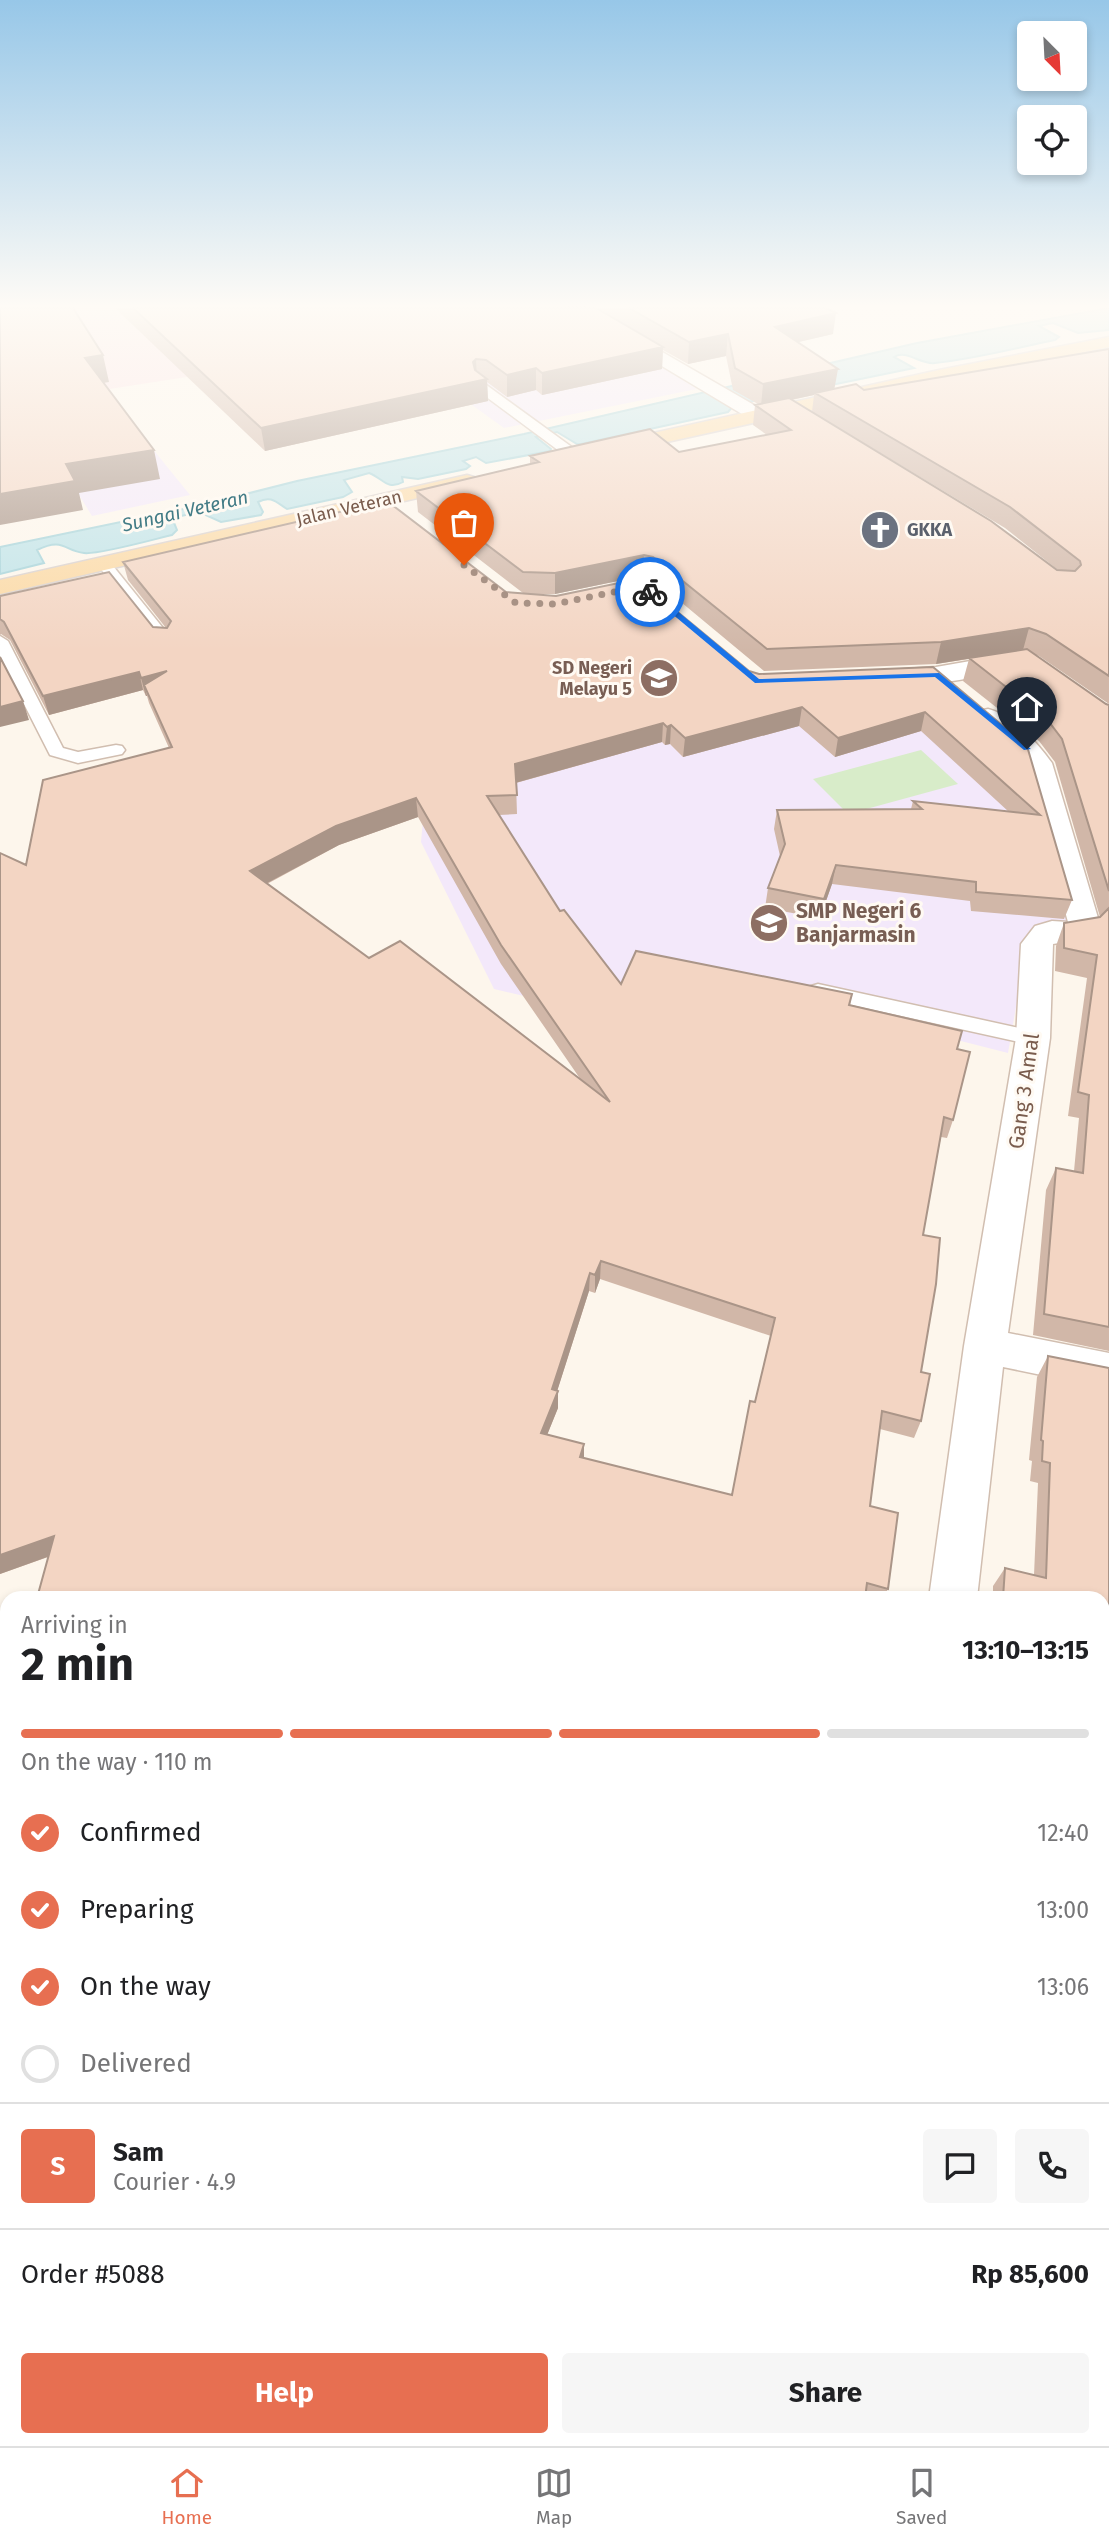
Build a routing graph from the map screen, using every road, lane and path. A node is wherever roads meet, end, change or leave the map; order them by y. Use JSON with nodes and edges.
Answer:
{"nodes":[{"id":1,"x":528,"y":422,"type":"edge"},
{"id":2,"x":707,"y":422,"type":"edge"},
{"id":3,"x":570,"y":453,"type":"junction"},
{"id":4,"x":548,"y":463,"type":"edge"},
{"id":5,"x":493,"y":475,"type":"edge"},
{"id":6,"x":384,"y":500,"type":"junction"},
{"id":7,"x":404,"y":517,"type":"edge"},
{"id":8,"x":104,"y":564,"type":"junction"},
{"id":9,"x":0,"y":587,"type":"edge"},
{"id":10,"x":0,"y":640,"type":"edge"},
{"id":11,"x":165,"y":641,"type":"edge"},
{"id":12,"x":1034,"y":666,"type":"edge"},
{"id":13,"x":936,"y":675,"type":"junction"},
{"id":14,"x":861,"y":677,"type":"edge"},
{"id":15,"x":116,"y":750,"type":"dead end"},
{"id":16,"x":802,"y":987,"type":"edge"},
{"id":17,"x":1033,"y":1038,"type":"junction"},
{"id":18,"x":985,"y":1346,"type":"junction"},
{"id":19,"x":1109,"y":1371,"type":"edge"},
{"id":20,"x":954,"y":1591,"type":"edge"}],
"edges":[{"from":1,"to":3,"type":"lane"},
{"from":2,"to":3,"type":"main road"},
{"from":3,"to":4,"type":"main road"},
{"from":5,"to":6,"type":"main road","name":"Jalan Veteran"},
{"from":6,"to":7,"type":"street"},
{"from":6,"to":8,"type":"main road","name":"Jalan Veteran"},
{"from":8,"to":9,"type":"main road","name":"Jalan Veteran"},
{"from":8,"to":11,"type":"lane"},
{"from":10,"to":15,"type":"lane"},
{"from":12,"to":13,"type":"street"},
{"from":13,"to":14,"type":"street"},
{"from":13,"to":17,"type":"street","name":"Gang 3 Amal"},
{"from":16,"to":17,"type":"lane"},
{"from":17,"to":18,"type":"street","name":"Gang 3 Amal"},
{"from":18,"to":19,"type":"street"},
{"from":18,"to":20,"type":"street","name":"Gang 3 Amal"}]}
